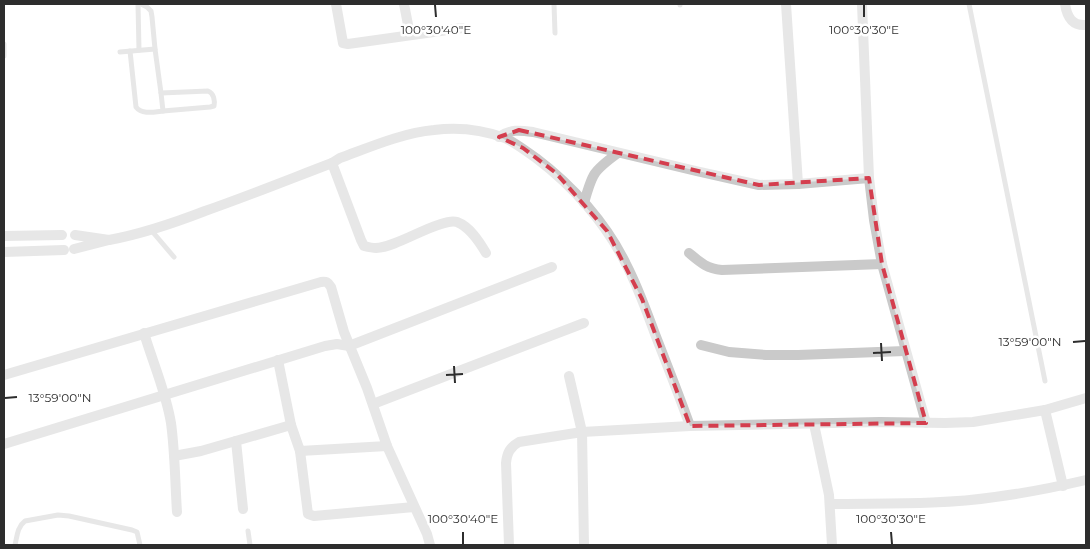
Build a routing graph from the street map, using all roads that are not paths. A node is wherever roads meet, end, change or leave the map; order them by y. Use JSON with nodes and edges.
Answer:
{"nodes":[{"id":1,"x":139,"y":4,"type":"edge"},
{"id":2,"x":336,"y":4,"type":"edge"},
{"id":3,"x":404,"y":4,"type":"edge"},
{"id":4,"x":554,"y":4,"type":"edge"},
{"id":5,"x":786,"y":4,"type":"edge"},
{"id":6,"x":862,"y":4,"type":"edge"},
{"id":7,"x":969,"y":4,"type":"edge"},
{"id":8,"x":1065,"y":4,"type":"edge"},
{"id":9,"x":1086,"y":25,"type":"edge"},
{"id":10,"x":462,"y":28,"type":"dead end"},
{"id":11,"x":555,"y":34,"type":"dead end"},
{"id":12,"x":410,"y":35,"type":"junction"},
{"id":13,"x":4,"y":44,"type":"edge"},
{"id":14,"x":155,"y":49,"type":"junction"},
{"id":15,"x":139,"y":50,"type":"junction"},
{"id":16,"x":130,"y":51,"type":"junction"},
{"id":17,"x":120,"y":52,"type":"dead end"},
{"id":18,"x":4,"y":56,"type":"edge"},
{"id":19,"x":161,"y":94,"type":"junction"},
{"id":20,"x":163,"y":111,"type":"junction"},
{"id":21,"x":499,"y":137,"type":"junction"},
{"id":22,"x":618,"y":153,"type":"junction"},
{"id":23,"x":332,"y":163,"type":"junction"},
{"id":24,"x":868,"y":178,"type":"junction"},
{"id":25,"x":798,"y":184,"type":"junction"},
{"id":26,"x":584,"y":203,"type":"junction"},
{"id":27,"x":151,"y":230,"type":"junction"},
{"id":28,"x":62,"y":235,"type":"dead end"},
{"id":29,"x":75,"y":235,"type":"dead end"},
{"id":30,"x":9,"y":236,"type":"edge"},
{"id":31,"x":109,"y":240,"type":"junction"},
{"id":32,"x":4,"y":252,"type":"edge"},
{"id":33,"x":15,"y":252,"type":"junction"},
{"id":34,"x":486,"y":253,"type":"dead end"},
{"id":35,"x":688,"y":253,"type":"dead end"},
{"id":36,"x":174,"y":258,"type":"dead end"},
{"id":37,"x":882,"y":264,"type":"junction"},
{"id":38,"x":552,"y":267,"type":"dead end"},
{"id":39,"x":584,"y":323,"type":"dead end"},
{"id":40,"x":144,"y":333,"type":"junction"},
{"id":41,"x":701,"y":345,"type":"dead end"},
{"id":42,"x":349,"y":346,"type":"junction"},
{"id":43,"x":905,"y":351,"type":"junction"},
{"id":44,"x":278,"y":360,"type":"junction"},
{"id":45,"x":4,"y":374,"type":"edge"},
{"id":46,"x":569,"y":376,"type":"dead end"},
{"id":47,"x":1045,"y":381,"type":"dead end"},
{"id":48,"x":164,"y":394,"type":"junction"},
{"id":49,"x":1086,"y":398,"type":"edge"},
{"id":50,"x":373,"y":404,"type":"junction"},
{"id":51,"x":1044,"y":410,"type":"junction"},
{"id":52,"x":926,"y":423,"type":"junction"},
{"id":53,"x":814,"y":424,"type":"junction"},
{"id":54,"x":291,"y":425,"type":"junction"},
{"id":55,"x":690,"y":426,"type":"junction"},
{"id":56,"x":582,"y":432,"type":"junction"},
{"id":57,"x":236,"y":441,"type":"junction"},
{"id":58,"x":4,"y":444,"type":"edge"},
{"id":59,"x":387,"y":446,"type":"junction"},
{"id":60,"x":300,"y":451,"type":"junction"},
{"id":61,"x":174,"y":456,"type":"junction"},
{"id":62,"x":1086,"y":480,"type":"edge"},
{"id":63,"x":1063,"y":486,"type":"junction"},
{"id":64,"x":830,"y":504,"type":"junction"},
{"id":65,"x":414,"y":507,"type":"junction"},
{"id":66,"x":244,"y":509,"type":"dead end"},
{"id":67,"x":177,"y":512,"type":"dead end"},
{"id":68,"x":248,"y":531,"type":"dead end"},
{"id":69,"x":15,"y":545,"type":"edge"},
{"id":70,"x":140,"y":545,"type":"edge"},
{"id":71,"x":250,"y":545,"type":"edge"},
{"id":72,"x":430,"y":545,"type":"edge"},
{"id":73,"x":509,"y":545,"type":"edge"},
{"id":74,"x":584,"y":545,"type":"edge"},
{"id":75,"x":832,"y":545,"type":"edge"}],
"edges":[{"from":1,"to":14,"type":"lane"},
{"from":1,"to":15,"type":"lane"},
{"from":2,"to":12,"type":"street"},
{"from":3,"to":12,"type":"street"},
{"from":4,"to":11,"type":"lane"},
{"from":5,"to":25,"type":"street"},
{"from":6,"to":24,"type":"street"},
{"from":7,"to":47,"type":"lane"},
{"from":8,"to":9,"type":"street"},
{"from":10,"to":12,"type":"street"},
{"from":13,"to":18,"type":"lane"},
{"from":14,"to":15,"type":"lane"},
{"from":14,"to":19,"type":"lane"},
{"from":15,"to":16,"type":"lane"},
{"from":16,"to":17,"type":"lane"},
{"from":16,"to":20,"type":"lane"},
{"from":19,"to":20,"type":"lane"},
{"from":19,"to":20,"type":"lane"},
{"from":21,"to":22,"type":"street"},
{"from":21,"to":23,"type":"street"},
{"from":21,"to":26,"type":"street"},
{"from":22,"to":25,"type":"street"},
{"from":22,"to":26,"type":"street"},
{"from":23,"to":27,"type":"street"},
{"from":23,"to":34,"type":"street"},
{"from":24,"to":25,"type":"street"},
{"from":24,"to":37,"type":"street"},
{"from":26,"to":55,"type":"street"},
{"from":27,"to":31,"type":"street"},
{"from":27,"to":36,"type":"lane"},
{"from":28,"to":30,"type":"street"},
{"from":29,"to":31,"type":"street"},
{"from":30,"to":33,"type":"street"},
{"from":31,"to":33,"type":"street"},
{"from":32,"to":33,"type":"street"},
{"from":35,"to":37,"type":"street"},
{"from":37,"to":43,"type":"street"},
{"from":38,"to":42,"type":"street"},
{"from":39,"to":50,"type":"street"},
{"from":40,"to":42,"type":"street"},
{"from":40,"to":45,"type":"street"},
{"from":40,"to":48,"type":"street"},
{"from":41,"to":43,"type":"street"},
{"from":42,"to":44,"type":"street"},
{"from":42,"to":50,"type":"street"},
{"from":43,"to":52,"type":"street"},
{"from":44,"to":48,"type":"street"},
{"from":44,"to":54,"type":"street"},
{"from":46,"to":56,"type":"street"},
{"from":48,"to":58,"type":"street"},
{"from":48,"to":61,"type":"street"},
{"from":49,"to":51,"type":"street"},
{"from":50,"to":59,"type":"street"},
{"from":51,"to":52,"type":"street"},
{"from":51,"to":63,"type":"street"},
{"from":52,"to":53,"type":"street"},
{"from":53,"to":55,"type":"street"},
{"from":53,"to":64,"type":"street"},
{"from":54,"to":57,"type":"street"},
{"from":54,"to":60,"type":"street"},
{"from":55,"to":56,"type":"street"},
{"from":56,"to":73,"type":"street"},
{"from":56,"to":74,"type":"street"},
{"from":57,"to":61,"type":"street"},
{"from":57,"to":66,"type":"street"},
{"from":59,"to":60,"type":"street"},
{"from":59,"to":65,"type":"street"},
{"from":60,"to":65,"type":"street"},
{"from":61,"to":67,"type":"street"},
{"from":62,"to":63,"type":"street"},
{"from":63,"to":64,"type":"street"},
{"from":64,"to":75,"type":"street"},
{"from":65,"to":72,"type":"street"},
{"from":68,"to":71,"type":"lane"},
{"from":69,"to":70,"type":"lane"}]}
